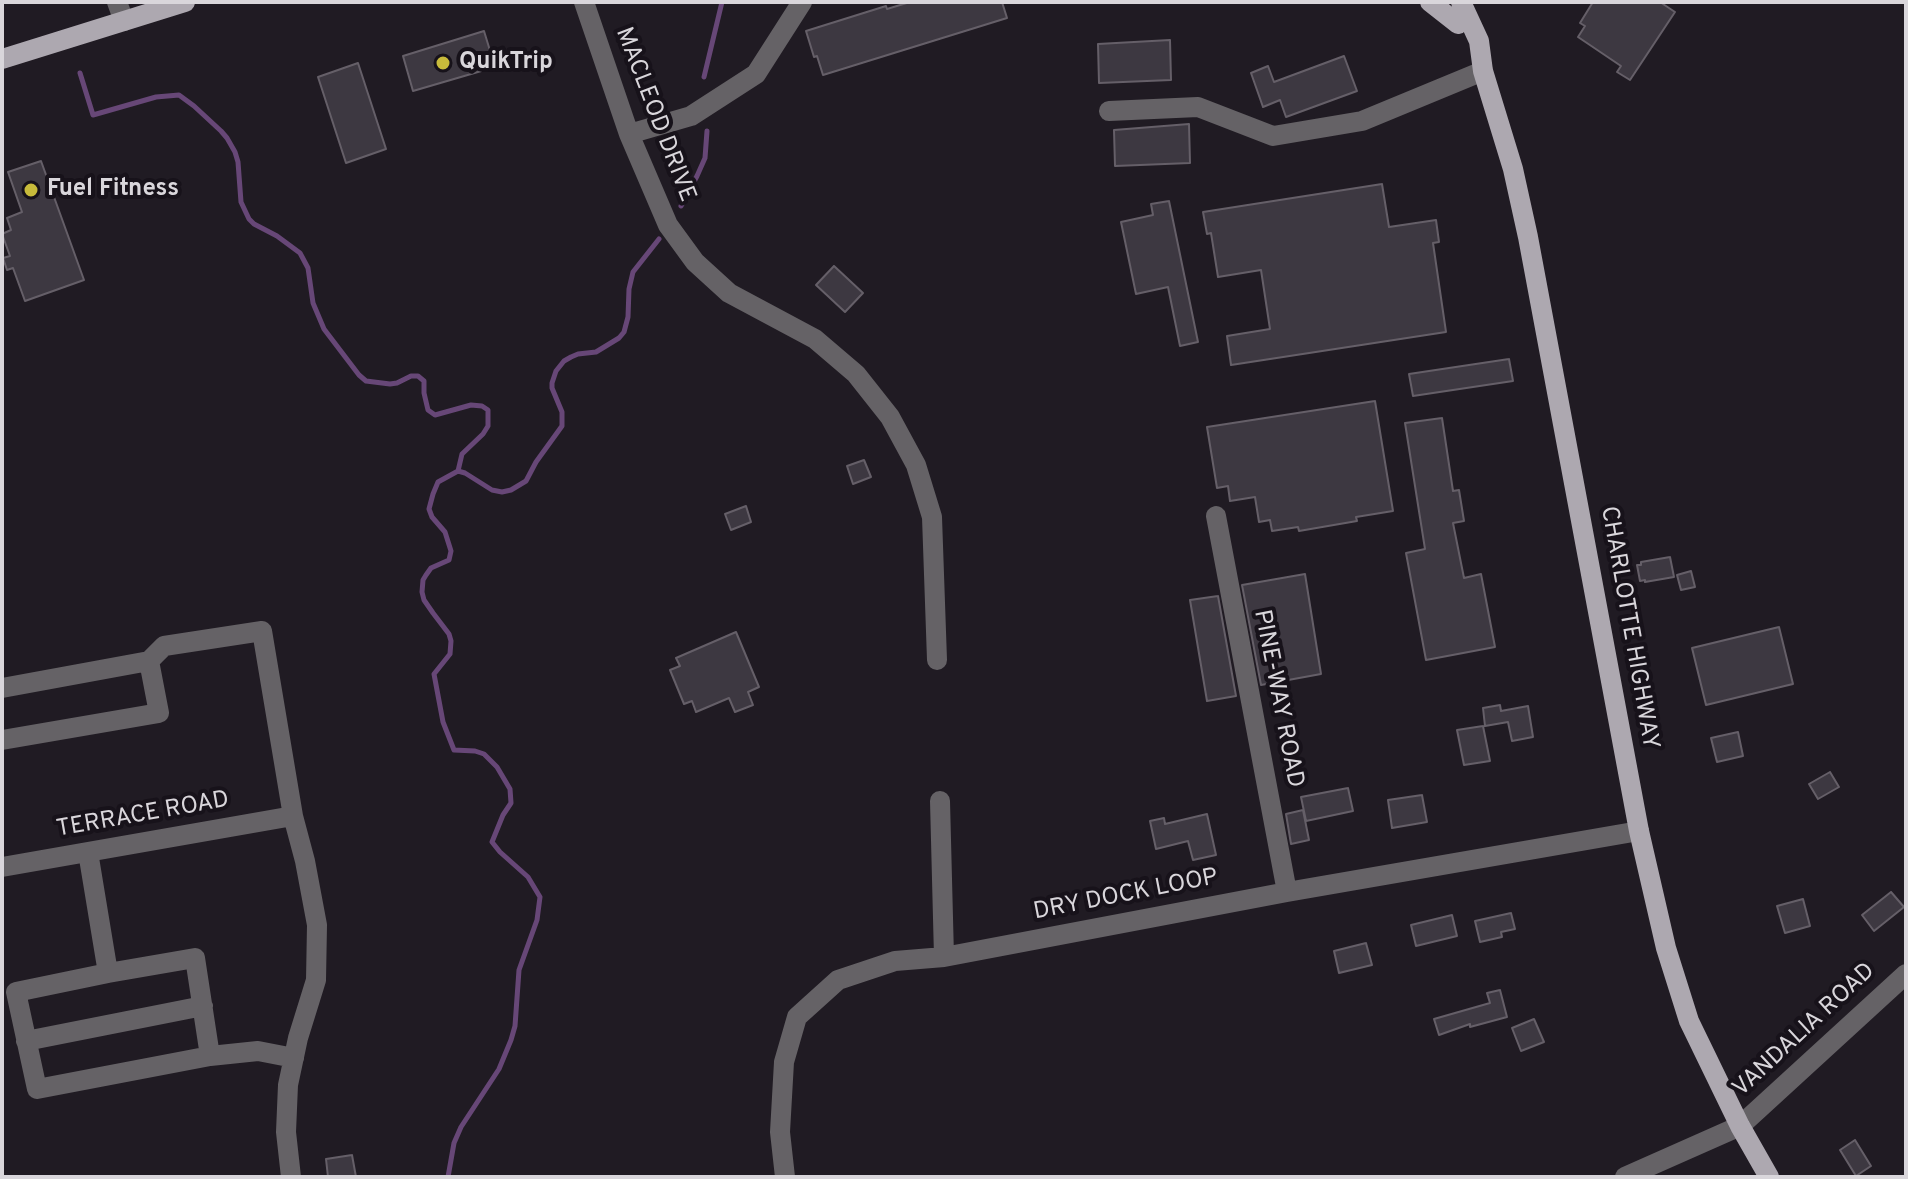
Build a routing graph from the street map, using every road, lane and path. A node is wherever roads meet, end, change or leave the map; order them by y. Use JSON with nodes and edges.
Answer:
{"nodes":[{"id":1,"x":185,"y":2,"type":"edge"},
{"id":2,"x":584,"y":2,"type":"edge"},
{"id":3,"x":802,"y":2,"type":"edge"},
{"id":4,"x":1430,"y":2,"type":"edge"},
{"id":5,"x":1447,"y":2,"type":"edge"},
{"id":6,"x":1461,"y":2,"type":"edge"},
{"id":7,"x":1478,"y":2,"type":"edge"},
{"id":8,"x":120,"y":12,"type":"edge"},
{"id":9,"x":1458,"y":24,"type":"junction"},
{"id":10,"x":1479,"y":41,"type":"junction"},
{"id":11,"x":2,"y":59,"type":"edge"},
{"id":12,"x":1483,"y":71,"type":"junction"},
{"id":13,"x":1109,"y":111,"type":"dead end"},
{"id":14,"x":629,"y":134,"type":"junction"},
{"id":15,"x":1216,"y":516,"type":"dead end"},
{"id":16,"x":937,"y":660,"type":"dead end"},
{"id":17,"x":149,"y":661,"type":"junction"},
{"id":18,"x":2,"y":688,"type":"edge"},
{"id":19,"x":2,"y":740,"type":"edge"},
{"id":20,"x":940,"y":801,"type":"dead end"},
{"id":21,"x":293,"y":816,"type":"junction"},
{"id":22,"x":1639,"y":831,"type":"junction"},
{"id":23,"x":88,"y":852,"type":"junction"},
{"id":24,"x":2,"y":867,"type":"edge"},
{"id":25,"x":1287,"y":892,"type":"junction"},
{"id":26,"x":944,"y":957,"type":"junction"},
{"id":27,"x":108,"y":973,"type":"junction"},
{"id":28,"x":1906,"y":974,"type":"edge"},
{"id":29,"x":203,"y":1006,"type":"junction"},
{"id":30,"x":26,"y":1041,"type":"junction"},
{"id":31,"x":210,"y":1056,"type":"junction"},
{"id":32,"x":294,"y":1058,"type":"junction"},
{"id":33,"x":1740,"y":1126,"type":"junction"},
{"id":34,"x":291,"y":1177,"type":"edge"},
{"id":35,"x":785,"y":1177,"type":"edge"},
{"id":36,"x":1625,"y":1177,"type":"edge"},
{"id":37,"x":1769,"y":1177,"type":"edge"}],
"edges":[{"from":1,"to":8,"type":"main road"},
{"from":2,"to":14,"type":"street","name":"MACLEOD DRIVE"},
{"from":3,"to":14,"type":"street"},
{"from":4,"to":9,"type":"main road"},
{"from":5,"to":9,"type":"main road","name":"CHARLOTTE HIGHWAY"},
{"from":6,"to":10,"type":"main road","name":"CHARLOTTE HIGHWAY"},
{"from":7,"to":10,"type":"main road"},
{"from":8,"to":11,"type":"main road"},
{"from":9,"to":12,"type":"main road","name":"CHARLOTTE HIGHWAY"},
{"from":10,"to":12,"type":"main road","name":"CHARLOTTE HIGHWAY"},
{"from":12,"to":13,"type":"street"},
{"from":12,"to":22,"type":"main road","name":"CHARLOTTE HIGHWAY"},
{"from":14,"to":16,"type":"street","name":"MACLEOD DRIVE"},
{"from":15,"to":25,"type":"street","name":"PINE-WAY ROAD"},
{"from":17,"to":18,"type":"street"},
{"from":17,"to":19,"type":"street"},
{"from":17,"to":21,"type":"street"},
{"from":20,"to":26,"type":"street"},
{"from":21,"to":23,"type":"street","name":"TERRACE ROAD"},
{"from":21,"to":32,"type":"street"},
{"from":22,"to":25,"type":"street","name":"DRY DOCK LOOP"},
{"from":22,"to":33,"type":"main road","name":"CHARLOTTE HIGHWAY"},
{"from":23,"to":24,"type":"street","name":"TERRACE ROAD"},
{"from":23,"to":27,"type":"street"},
{"from":25,"to":26,"type":"street","name":"DRY DOCK LOOP"},
{"from":26,"to":35,"type":"street","name":"DRY DOCK LOOP"},
{"from":27,"to":29,"type":"street"},
{"from":27,"to":30,"type":"street"},
{"from":28,"to":33,"type":"street","name":"VANDALIA ROAD"},
{"from":29,"to":30,"type":"street"},
{"from":29,"to":31,"type":"street"},
{"from":30,"to":31,"type":"street"},
{"from":31,"to":32,"type":"street"},
{"from":32,"to":34,"type":"street"},
{"from":33,"to":36,"type":"street"},
{"from":33,"to":37,"type":"main road","name":"CHARLOTTE HIGHWAY"}]}
